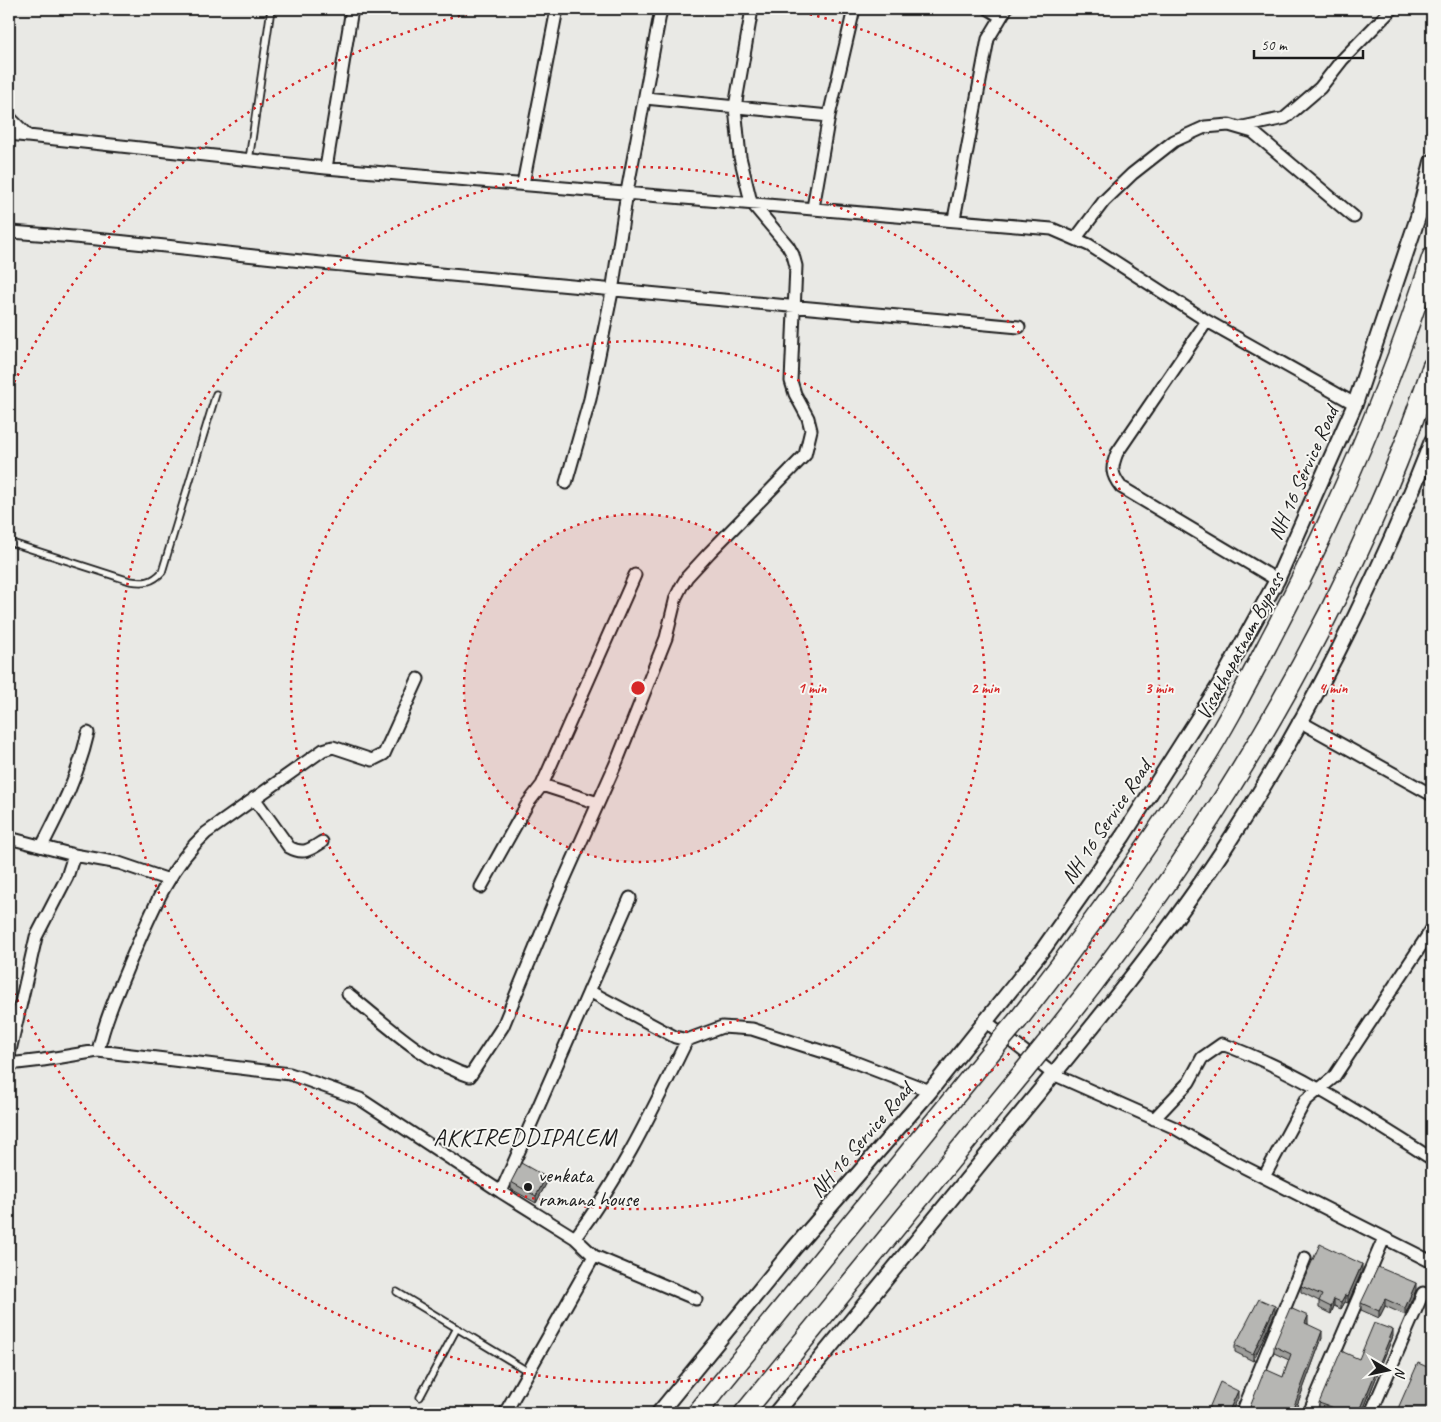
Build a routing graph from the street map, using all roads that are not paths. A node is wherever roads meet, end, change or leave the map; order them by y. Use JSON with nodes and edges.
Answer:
{"nodes":[{"id":1,"x":271,"y":9,"type":"edge"},
{"id":2,"x":352,"y":9,"type":"edge"},
{"id":3,"x":557,"y":9,"type":"edge"},
{"id":4,"x":661,"y":9,"type":"edge"},
{"id":5,"x":752,"y":9,"type":"edge"},
{"id":6,"x":854,"y":9,"type":"edge"},
{"id":7,"x":989,"y":9,"type":"edge"},
{"id":8,"x":1392,"y":9,"type":"edge"},
{"id":9,"x":1003,"y":12,"type":"edge"},
{"id":10,"x":645,"y":98,"type":"junction"},
{"id":11,"x":735,"y":106,"type":"junction"},
{"id":12,"x":829,"y":116,"type":"junction"},
{"id":13,"x":9,"y":117,"type":"edge"},
{"id":14,"x":1243,"y":127,"type":"junction"},
{"id":15,"x":9,"y":134,"type":"edge"},
{"id":16,"x":28,"y":136,"type":"junction"},
{"id":17,"x":249,"y":160,"type":"junction"},
{"id":18,"x":1432,"y":162,"type":"edge"},
{"id":19,"x":326,"y":168,"type":"junction"},
{"id":20,"x":523,"y":184,"type":"junction"},
{"id":21,"x":627,"y":192,"type":"junction"},
{"id":22,"x":751,"y":202,"type":"junction"},
{"id":23,"x":813,"y":208,"type":"junction"},
{"id":24,"x":1354,"y":217,"type":"dead end"},
{"id":25,"x":954,"y":220,"type":"junction"},
{"id":26,"x":9,"y":232,"type":"edge"},
{"id":27,"x":1076,"y":238,"type":"junction"},
{"id":28,"x":1432,"y":257,"type":"edge"},
{"id":29,"x":612,"y":292,"type":"junction"},
{"id":30,"x":795,"y":308,"type":"junction"},
{"id":31,"x":1206,"y":321,"type":"junction"},
{"id":32,"x":1019,"y":327,"type":"dead end"},
{"id":33,"x":1432,"y":367,"type":"edge"},
{"id":34,"x":216,"y":394,"type":"dead end"},
{"id":35,"x":1355,"y":404,"type":"junction"},
{"id":36,"x":1432,"y":441,"type":"edge"},
{"id":37,"x":566,"y":483,"type":"dead end"},
{"id":38,"x":9,"y":542,"type":"edge"},
{"id":39,"x":635,"y":574,"type":"dead end"},
{"id":40,"x":1277,"y":580,"type":"junction"},
{"id":41,"x":418,"y":679,"type":"dead end"},
{"id":42,"x":1299,"y":721,"type":"junction"},
{"id":43,"x":88,"y":733,"type":"dead end"},
{"id":44,"x":542,"y":785,"type":"junction"},
{"id":45,"x":1432,"y":795,"type":"edge"},
{"id":46,"x":254,"y":798,"type":"junction"},
{"id":47,"x":598,"y":803,"type":"junction"},
{"id":48,"x":9,"y":838,"type":"edge"},
{"id":49,"x":322,"y":842,"type":"dead end"},
{"id":50,"x":42,"y":846,"type":"junction"},
{"id":51,"x":74,"y":855,"type":"junction"},
{"id":52,"x":169,"y":880,"type":"junction"},
{"id":53,"x":481,"y":887,"type":"dead end"},
{"id":54,"x":630,"y":898,"type":"dead end"},
{"id":55,"x":1432,"y":929,"type":"edge"},
{"id":56,"x":589,"y":991,"type":"junction"},
{"id":57,"x":348,"y":994,"type":"dead end"},
{"id":58,"x":984,"y":1020,"type":"junction"},
{"id":59,"x":687,"y":1040,"type":"junction"},
{"id":60,"x":98,"y":1051,"type":"junction"},
{"id":61,"x":9,"y":1055,"type":"edge"},
{"id":62,"x":9,"y":1064,"type":"edge"},
{"id":63,"x":1054,"y":1074,"type":"junction"},
{"id":64,"x":1320,"y":1088,"type":"junction"},
{"id":65,"x":930,"y":1091,"type":"junction"},
{"id":66,"x":1154,"y":1119,"type":"junction"},
{"id":67,"x":1432,"y":1159,"type":"edge"},
{"id":68,"x":1264,"y":1177,"type":"junction"},
{"id":69,"x":501,"y":1192,"type":"junction"},
{"id":70,"x":575,"y":1238,"type":"junction"},
{"id":71,"x":1384,"y":1238,"type":"junction"},
{"id":72,"x":594,"y":1256,"type":"junction"},
{"id":73,"x":1305,"y":1258,"type":"dead end"},
{"id":74,"x":1432,"y":1262,"type":"edge"},
{"id":75,"x":397,"y":1292,"type":"dead end"},
{"id":76,"x":1423,"y":1293,"type":"dead end"},
{"id":77,"x":696,"y":1299,"type":"dead end"},
{"id":78,"x":457,"y":1328,"type":"junction"},
{"id":79,"x":528,"y":1372,"type":"junction"},
{"id":80,"x":420,"y":1397,"type":"dead end"},
{"id":81,"x":505,"y":1413,"type":"edge"},
{"id":82,"x":659,"y":1413,"type":"edge"},
{"id":83,"x":697,"y":1413,"type":"edge"},
{"id":84,"x":744,"y":1413,"type":"edge"},
{"id":85,"x":776,"y":1413,"type":"edge"},
{"id":86,"x":1242,"y":1413,"type":"edge"},
{"id":87,"x":1309,"y":1413,"type":"edge"},
{"id":88,"x":1371,"y":1413,"type":"edge"}],
"edges":[{"from":1,"to":17,"type":"lane"},
{"from":2,"to":19,"type":"street"},
{"from":3,"to":20,"type":"street"},
{"from":4,"to":10,"type":"street"},
{"from":5,"to":11,"type":"street"},
{"from":6,"to":12,"type":"street"},
{"from":7,"to":9,"type":"street"},
{"from":8,"to":14,"type":"street"},
{"from":9,"to":25,"type":"street"},
{"from":10,"to":11,"type":"street"},
{"from":10,"to":21,"type":"street"},
{"from":11,"to":12,"type":"street"},
{"from":11,"to":22,"type":"street"},
{"from":12,"to":23,"type":"street"},
{"from":13,"to":16,"type":"street"},
{"from":14,"to":24,"type":"street"},
{"from":14,"to":27,"type":"street"},
{"from":15,"to":16,"type":"street"},
{"from":16,"to":17,"type":"street"},
{"from":17,"to":19,"type":"street"},
{"from":18,"to":35,"type":"street","name":"NH 16 Service Road"},
{"from":19,"to":20,"type":"street"},
{"from":20,"to":21,"type":"street"},
{"from":21,"to":22,"type":"street"},
{"from":21,"to":29,"type":"street"},
{"from":22,"to":23,"type":"street"},
{"from":22,"to":30,"type":"street"},
{"from":23,"to":25,"type":"street"},
{"from":25,"to":27,"type":"street"},
{"from":26,"to":29,"type":"street"},
{"from":27,"to":31,"type":"street"},
{"from":28,"to":83,"type":"highway","name":"Visakhapatnam Bypass","bridge":true},
{"from":29,"to":30,"type":"street"},
{"from":29,"to":37,"type":"street"},
{"from":30,"to":32,"type":"street"},
{"from":30,"to":47,"type":"street"},
{"from":31,"to":35,"type":"street"},
{"from":31,"to":40,"type":"street"},
{"from":33,"to":84,"type":"highway","bridge":true},
{"from":34,"to":38,"type":"lane"},
{"from":35,"to":40,"type":"street","name":"NH 16 Service Road"},
{"from":36,"to":42,"type":"street"},
{"from":39,"to":44,"type":"street"},
{"from":40,"to":58,"type":"street","name":"NH 16 Service Road"},
{"from":41,"to":46,"type":"street"},
{"from":42,"to":45,"type":"street"},
{"from":42,"to":63,"type":"street"},
{"from":43,"to":50,"type":"street"},
{"from":44,"to":47,"type":"street"},
{"from":44,"to":53,"type":"street"},
{"from":46,"to":49,"type":"street"},
{"from":46,"to":52,"type":"street"},
{"from":47,"to":57,"type":"street"},
{"from":48,"to":50,"type":"street"},
{"from":50,"to":51,"type":"street"},
{"from":51,"to":52,"type":"street"},
{"from":51,"to":61,"type":"street"},
{"from":52,"to":60,"type":"street"},
{"from":54,"to":56,"type":"street"},
{"from":55,"to":64,"type":"street"},
{"from":56,"to":59,"type":"street"},
{"from":56,"to":69,"type":"street"},
{"from":58,"to":63,"type":"street"},
{"from":58,"to":65,"type":"street","name":"NH 16 Service Road"},
{"from":59,"to":65,"type":"street"},
{"from":59,"to":70,"type":"street"},
{"from":60,"to":62,"type":"street"},
{"from":60,"to":69,"type":"street"},
{"from":63,"to":66,"type":"street"},
{"from":63,"to":85,"type":"street"},
{"from":64,"to":66,"type":"street"},
{"from":64,"to":67,"type":"street"},
{"from":64,"to":68,"type":"street"},
{"from":65,"to":82,"type":"street","name":"NH 16 Service Road"},
{"from":66,"to":68,"type":"street"},
{"from":68,"to":71,"type":"street"},
{"from":69,"to":70,"type":"street"},
{"from":70,"to":72,"type":"street"},
{"from":71,"to":74,"type":"street"},
{"from":71,"to":87,"type":"street"},
{"from":72,"to":77,"type":"street"},
{"from":72,"to":79,"type":"street"},
{"from":73,"to":86,"type":"street"},
{"from":75,"to":78,"type":"lane"},
{"from":76,"to":88,"type":"street"},
{"from":78,"to":79,"type":"lane"},
{"from":78,"to":80,"type":"lane"},
{"from":79,"to":81,"type":"street"}]}
